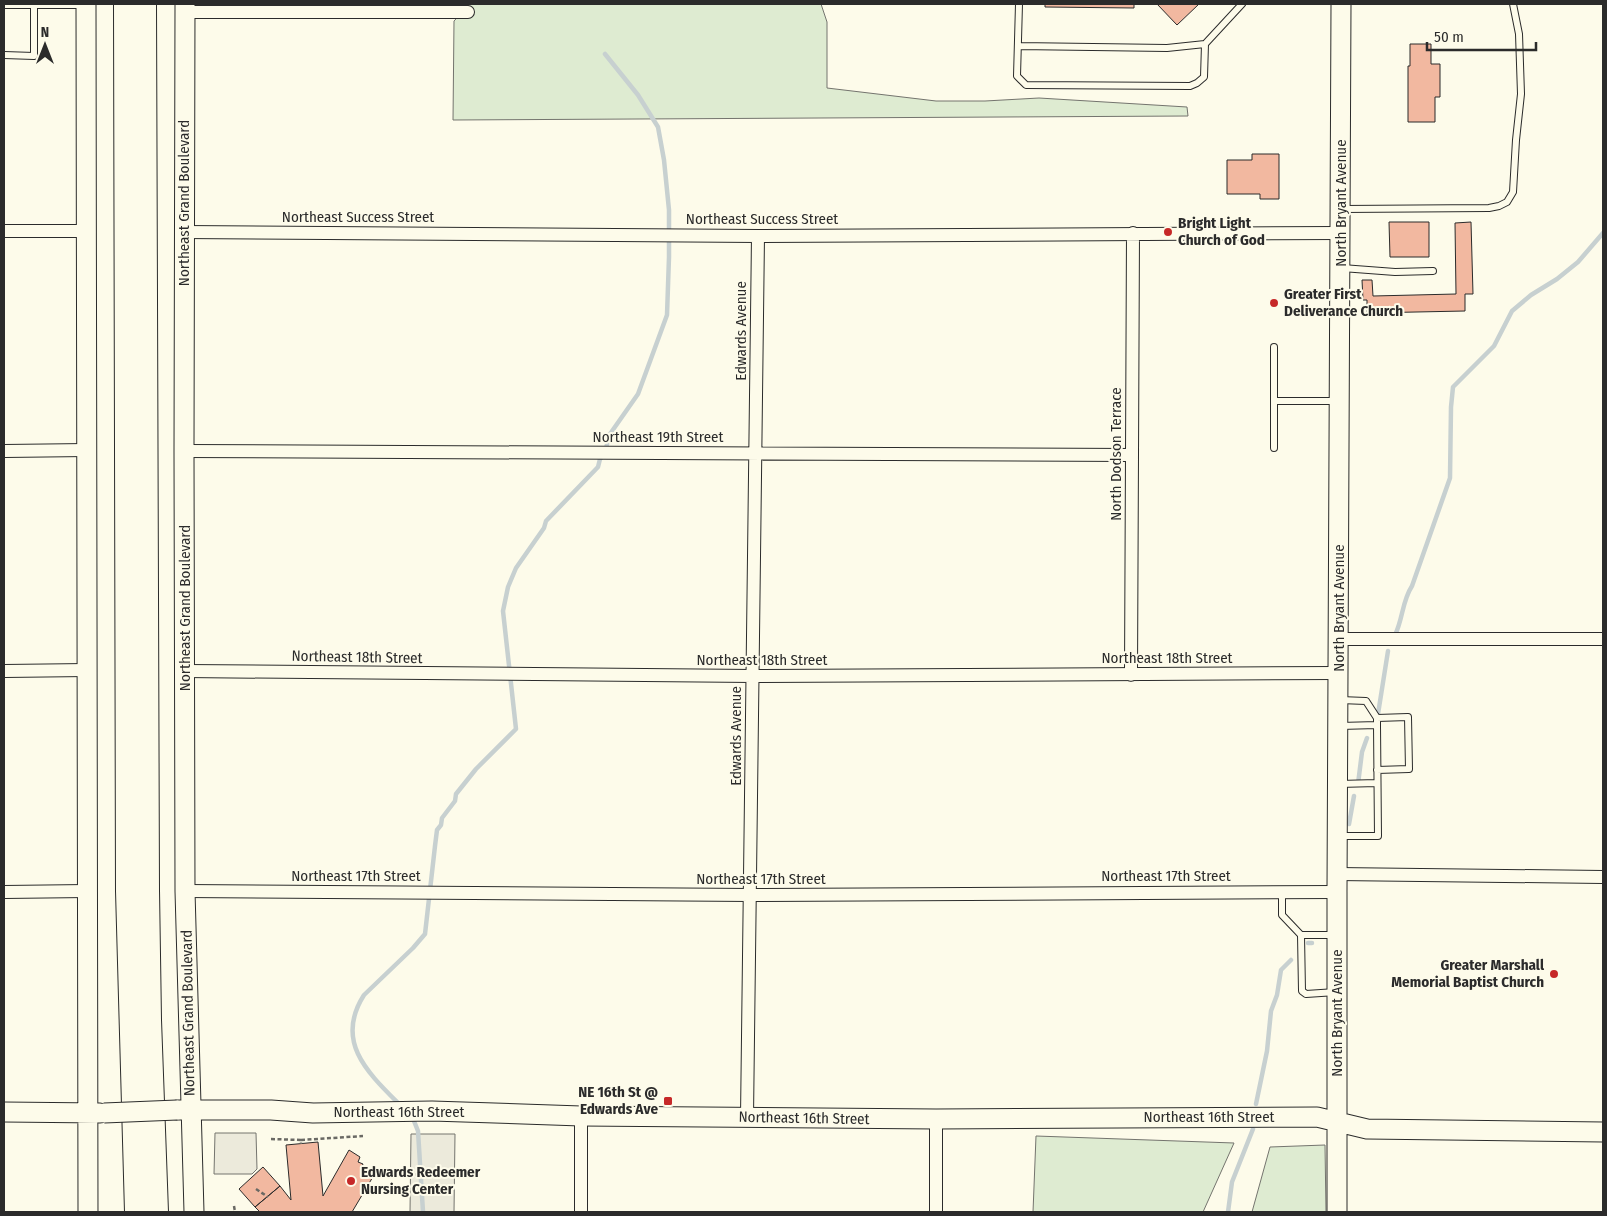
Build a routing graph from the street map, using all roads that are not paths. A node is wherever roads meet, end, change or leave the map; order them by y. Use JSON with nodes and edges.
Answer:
{"nodes":[{"id":1,"x":126,"y":4,"type":"edge"},
{"id":2,"x":144,"y":4,"type":"edge"},
{"id":3,"x":1019,"y":4,"type":"edge"},
{"id":4,"x":1242,"y":4,"type":"edge"},
{"id":5,"x":1341,"y":4,"type":"edge"},
{"id":6,"x":1514,"y":4,"type":"edge"},
{"id":7,"x":4,"y":5,"type":"edge"},
{"id":8,"x":34,"y":5,"type":"junction"},
{"id":9,"x":86,"y":5,"type":"edge"},
{"id":10,"x":185,"y":8,"type":"edge"},
{"id":11,"x":468,"y":12,"type":"dead end"},
{"id":12,"x":1204,"y":44,"type":"junction"},
{"id":13,"x":1018,"y":46,"type":"junction"},
{"id":14,"x":4,"y":56,"type":"edge"},
{"id":15,"x":1341,"y":209,"type":"junction"},
{"id":16,"x":4,"y":231,"type":"edge"},
{"id":17,"x":86,"y":231,"type":"junction"},
{"id":18,"x":184,"y":232,"type":"junction"},
{"id":19,"x":1132,"y":233,"type":"junction"},
{"id":20,"x":1341,"y":233,"type":"junction"},
{"id":21,"x":758,"y":236,"type":"junction"},
{"id":22,"x":1341,"y":268,"type":"junction"},
{"id":23,"x":1433,"y":271,"type":"dead end"},
{"id":24,"x":1274,"y":347,"type":"dead end"},
{"id":25,"x":1274,"y":401,"type":"junction"},
{"id":26,"x":1340,"y":401,"type":"junction"},
{"id":27,"x":1274,"y":448,"type":"dead end"},
{"id":28,"x":87,"y":450,"type":"junction"},
{"id":29,"x":4,"y":451,"type":"edge"},
{"id":30,"x":184,"y":451,"type":"junction"},
{"id":31,"x":756,"y":454,"type":"junction"},
{"id":32,"x":1132,"y":455,"type":"junction"},
{"id":33,"x":1339,"y":639,"type":"junction"},
{"id":34,"x":1603,"y":639,"type":"edge"},
{"id":35,"x":87,"y":670,"type":"junction"},
{"id":36,"x":185,"y":671,"type":"junction"},
{"id":37,"x":4,"y":672,"type":"edge"},
{"id":38,"x":1338,"y":673,"type":"junction"},
{"id":39,"x":1131,"y":675,"type":"junction"},
{"id":40,"x":752,"y":676,"type":"junction"},
{"id":41,"x":1338,"y":700,"type":"junction"},
{"id":42,"x":1377,"y":721,"type":"junction"},
{"id":43,"x":1338,"y":726,"type":"junction"},
{"id":44,"x":1377,"y":770,"type":"junction"},
{"id":45,"x":1377,"y":783,"type":"junction"},
{"id":46,"x":1338,"y":784,"type":"junction"},
{"id":47,"x":1338,"y":836,"type":"junction"},
{"id":48,"x":1603,"y":877,"type":"edge"},
{"id":49,"x":1337,"y":883,"type":"junction"},
{"id":50,"x":88,"y":891,"type":"junction"},
{"id":51,"x":185,"y":891,"type":"junction"},
{"id":52,"x":4,"y":892,"type":"edge"},
{"id":53,"x":1282,"y":892,"type":"junction"},
{"id":54,"x":751,"y":895,"type":"junction"},
{"id":55,"x":1301,"y":935,"type":"junction"},
{"id":56,"x":1337,"y":935,"type":"junction"},
{"id":57,"x":1338,"y":992,"type":"junction"},
{"id":58,"x":184,"y":1110,"type":"junction"},
{"id":59,"x":4,"y":1112,"type":"edge"},
{"id":60,"x":96,"y":1113,"type":"junction"},
{"id":61,"x":580,"y":1116,"type":"junction"},
{"id":62,"x":747,"y":1117,"type":"junction"},
{"id":63,"x":936,"y":1119,"type":"junction"},
{"id":64,"x":1338,"y":1122,"type":"junction"},
{"id":65,"x":1603,"y":1132,"type":"edge"},
{"id":66,"x":88,"y":1212,"type":"edge"},
{"id":67,"x":137,"y":1212,"type":"edge"},
{"id":68,"x":156,"y":1212,"type":"edge"},
{"id":69,"x":194,"y":1212,"type":"edge"},
{"id":70,"x":581,"y":1212,"type":"edge"},
{"id":71,"x":936,"y":1212,"type":"edge"},
{"id":72,"x":1337,"y":1212,"type":"edge"}],
"edges":[{"from":1,"to":67,"type":"highway"},
{"from":2,"to":68,"type":"highway"},
{"from":3,"to":13,"type":"lane"},
{"from":4,"to":12,"type":"lane"},
{"from":5,"to":15,"type":"street","name":"North Bryant Avenue"},
{"from":6,"to":15,"type":"lane"},
{"from":7,"to":8,"type":"lane"},
{"from":8,"to":9,"type":"lane"},
{"from":8,"to":14,"type":"lane"},
{"from":9,"to":17,"type":"street"},
{"from":10,"to":11,"type":"street"},
{"from":10,"to":18,"type":"street","name":"Northeast Grand Boulevard"},
{"from":12,"to":13,"type":"lane"},
{"from":12,"to":13,"type":"lane"},
{"from":15,"to":20,"type":"street","name":"North Bryant Avenue"},
{"from":16,"to":17,"type":"street"},
{"from":17,"to":28,"type":"street"},
{"from":18,"to":21,"type":"street","name":"Northeast Success Street"},
{"from":18,"to":30,"type":"street","name":"Northeast Grand Boulevard"},
{"from":19,"to":20,"type":"street","name":"Northeast Success Street"},
{"from":19,"to":21,"type":"street","name":"Northeast Success Street"},
{"from":19,"to":32,"type":"street","name":"North Dodson Terrace"},
{"from":20,"to":22,"type":"street","name":"North Bryant Avenue"},
{"from":21,"to":31,"type":"street","name":"Edwards Avenue"},
{"from":22,"to":23,"type":"lane"},
{"from":22,"to":26,"type":"street","name":"North Bryant Avenue"},
{"from":24,"to":25,"type":"lane"},
{"from":25,"to":26,"type":"lane"},
{"from":25,"to":27,"type":"lane"},
{"from":26,"to":33,"type":"street","name":"North Bryant Avenue"},
{"from":28,"to":29,"type":"street"},
{"from":28,"to":35,"type":"street"},
{"from":30,"to":31,"type":"street","name":"Northeast 19th Street"},
{"from":30,"to":36,"type":"street","name":"Northeast Grand Boulevard"},
{"from":31,"to":32,"type":"street","name":"Northeast 19th Street"},
{"from":31,"to":40,"type":"street","name":"Edwards Avenue"},
{"from":32,"to":39,"type":"street","name":"North Dodson Terrace"},
{"from":33,"to":34,"type":"street"},
{"from":33,"to":38,"type":"street","name":"North Bryant Avenue"},
{"from":35,"to":37,"type":"street"},
{"from":35,"to":50,"type":"street"},
{"from":36,"to":40,"type":"street","name":"Northeast 18th Street"},
{"from":36,"to":51,"type":"street","name":"Northeast Grand Boulevard"},
{"from":38,"to":39,"type":"street","name":"Northeast 18th Street"},
{"from":38,"to":41,"type":"street","name":"North Bryant Avenue"},
{"from":39,"to":40,"type":"street","name":"Northeast 18th Street"},
{"from":40,"to":54,"type":"street","name":"Edwards Avenue"},
{"from":41,"to":42,"type":"lane"},
{"from":41,"to":43,"type":"street","name":"North Bryant Avenue"},
{"from":42,"to":43,"type":"lane"},
{"from":42,"to":44,"type":"lane"},
{"from":42,"to":44,"type":"lane"},
{"from":43,"to":46,"type":"street","name":"North Bryant Avenue"},
{"from":44,"to":45,"type":"lane"},
{"from":45,"to":46,"type":"lane"},
{"from":45,"to":47,"type":"lane"},
{"from":46,"to":47,"type":"street","name":"North Bryant Avenue"},
{"from":47,"to":49,"type":"street","name":"North Bryant Avenue"},
{"from":48,"to":49,"type":"street","name":"Northeast 17th Street"},
{"from":49,"to":53,"type":"street","name":"Northeast 17th Street"},
{"from":49,"to":56,"type":"street","name":"North Bryant Avenue"},
{"from":50,"to":52,"type":"street"},
{"from":50,"to":60,"type":"street"},
{"from":51,"to":54,"type":"street","name":"Northeast 17th Street"},
{"from":51,"to":58,"type":"street","name":"Northeast Grand Boulevard"},
{"from":53,"to":54,"type":"street","name":"Northeast 17th Street"},
{"from":53,"to":55,"type":"lane"},
{"from":54,"to":62,"type":"street","name":"Edwards Avenue"},
{"from":55,"to":56,"type":"lane"},
{"from":55,"to":57,"type":"lane"},
{"from":56,"to":57,"type":"street","name":"North Bryant Avenue"},
{"from":57,"to":64,"type":"street","name":"North Bryant Avenue"},
{"from":58,"to":60,"type":"street","name":"Northeast 16th Street","bridge":true},
{"from":58,"to":61,"type":"street","name":"Northeast 16th Street"},
{"from":58,"to":69,"type":"street","name":"Northeast Grand Boulevard"},
{"from":59,"to":60,"type":"street","name":"Northeast 16th Street"},
{"from":60,"to":66,"type":"street"},
{"from":61,"to":62,"type":"street","name":"Northeast 16th Street"},
{"from":61,"to":70,"type":"street"},
{"from":62,"to":63,"type":"street","name":"Northeast 16th Street"},
{"from":63,"to":64,"type":"street","name":"Northeast 16th Street"},
{"from":63,"to":71,"type":"street"},
{"from":64,"to":65,"type":"street","name":"Northeast 16th Street"},
{"from":64,"to":72,"type":"street","name":"North Bryant Avenue"}]}
